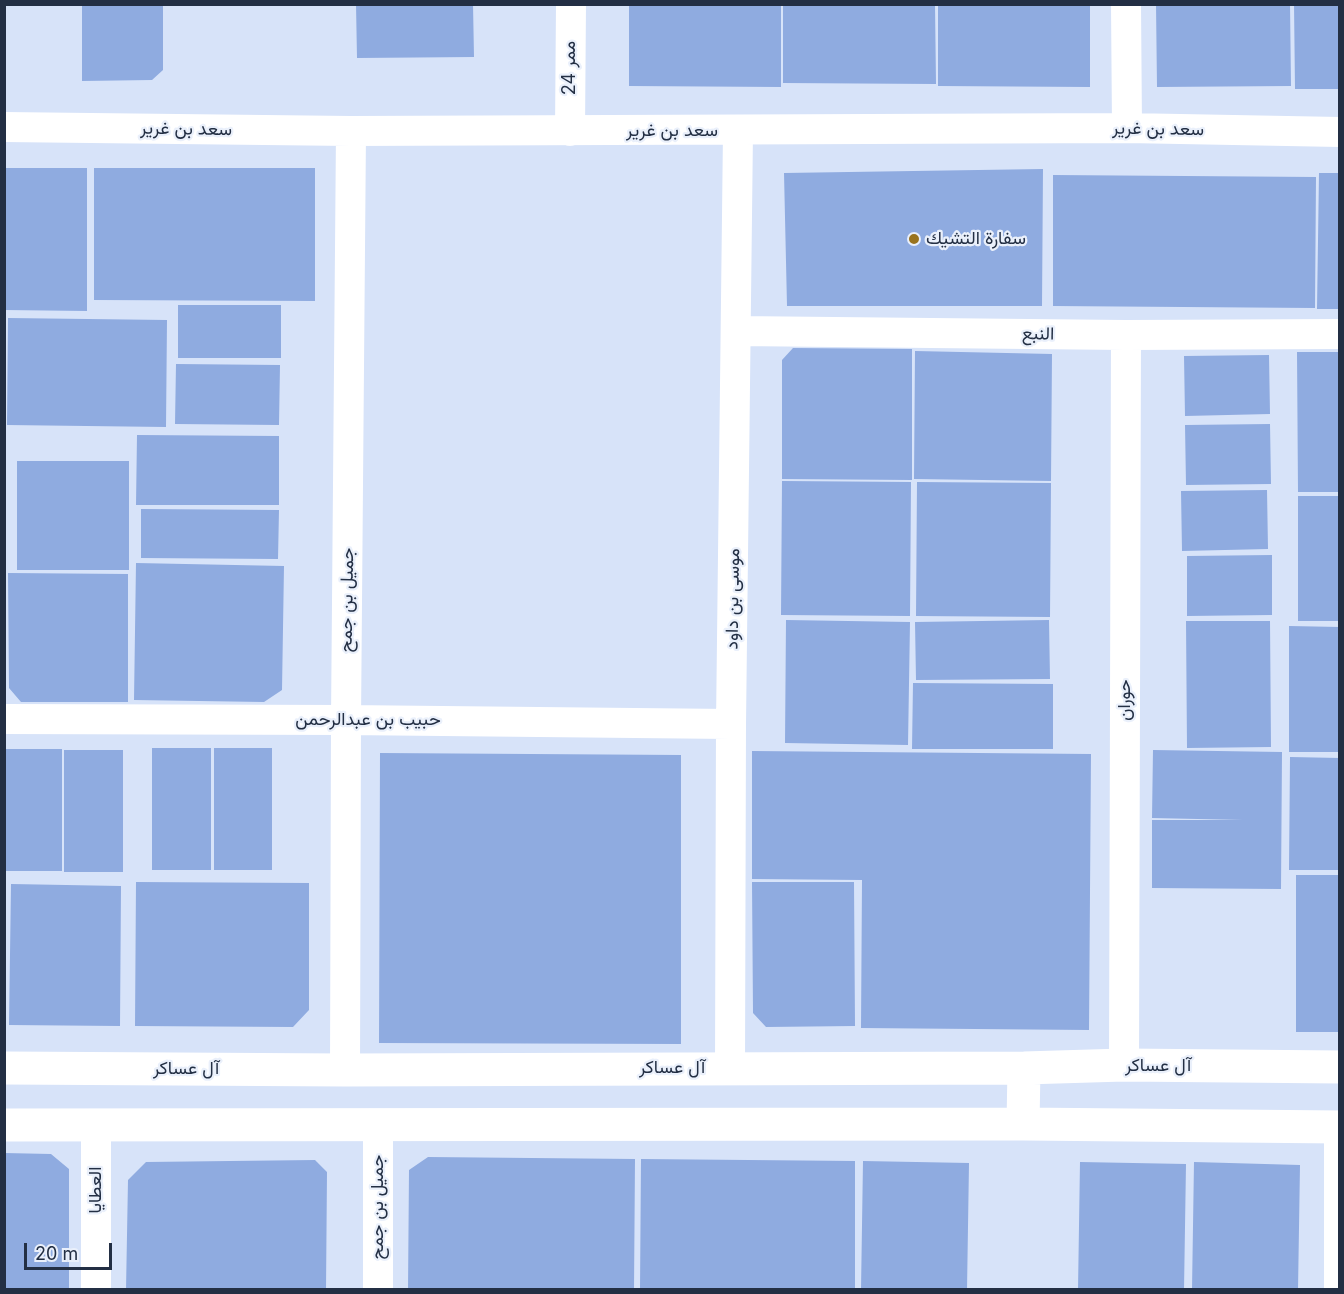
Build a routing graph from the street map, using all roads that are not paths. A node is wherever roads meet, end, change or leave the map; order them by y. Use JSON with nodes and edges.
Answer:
{"nodes":[{"id":1,"x":571,"y":4,"type":"edge"},
{"id":2,"x":1126,"y":4,"type":"edge"},
{"id":3,"x":4,"y":127,"type":"edge"},
{"id":4,"x":1127,"y":128,"type":"junction"},
{"id":5,"x":570,"y":130,"type":"junction"},
{"id":6,"x":351,"y":131,"type":"junction"},
{"id":7,"x":738,"y":131,"type":"junction"},
{"id":8,"x":1340,"y":132,"type":"edge"},
{"id":9,"x":737,"y":331,"type":"junction"},
{"id":10,"x":1340,"y":334,"type":"edge"},
{"id":11,"x":1126,"y":335,"type":"junction"},
{"id":12,"x":4,"y":719,"type":"edge"},
{"id":13,"x":346,"y":720,"type":"junction"},
{"id":14,"x":731,"y":724,"type":"junction"},
{"id":15,"x":1124,"y":1065,"type":"junction"},
{"id":16,"x":1340,"y":1067,"type":"edge"},
{"id":17,"x":4,"y":1068,"type":"edge"},
{"id":18,"x":730,"y":1068,"type":"junction"},
{"id":19,"x":1024,"y":1068,"type":"junction"},
{"id":20,"x":345,"y":1070,"type":"junction"},
{"id":21,"x":1023,"y":1124,"type":"junction"},
{"id":22,"x":4,"y":1125,"type":"edge"},
{"id":23,"x":378,"y":1125,"type":"junction"},
{"id":24,"x":96,"y":1126,"type":"junction"},
{"id":25,"x":1339,"y":1127,"type":"edge"},
{"id":26,"x":96,"y":1290,"type":"edge"},
{"id":27,"x":378,"y":1290,"type":"edge"},
{"id":28,"x":1339,"y":1290,"type":"edge"}],
"edges":[{"from":1,"to":5,"type":"street","name":"ممر 24"},
{"from":2,"to":4,"type":"street"},
{"from":3,"to":6,"type":"street","name":"سعد بن غرير"},
{"from":4,"to":7,"type":"street","name":"سعد بن غرير"},
{"from":4,"to":8,"type":"street","name":"سعد بن غرير"},
{"from":5,"to":6,"type":"street","name":"سعد بن غرير"},
{"from":5,"to":7,"type":"street","name":"سعد بن غرير"},
{"from":6,"to":13,"type":"street","name":"جميل بن جمح"},
{"from":7,"to":9,"type":"street","name":"موسى بن داود"},
{"from":9,"to":11,"type":"street","name":"النبع"},
{"from":9,"to":14,"type":"street","name":"موسى بن داود"},
{"from":10,"to":11,"type":"street","name":"النبع"},
{"from":11,"to":15,"type":"street","name":"حوران"},
{"from":12,"to":13,"type":"street","name":"حبيب بن عبدالرحمن"},
{"from":13,"to":14,"type":"street","name":"حبيب بن عبدالرحمن"},
{"from":13,"to":20,"type":"street","name":"جميل بن جمح"},
{"from":14,"to":18,"type":"street","name":"موسى بن داود"},
{"from":15,"to":16,"type":"street","name":"آل عساكر"},
{"from":15,"to":19,"type":"street","name":"آل عساكر"},
{"from":17,"to":20,"type":"street","name":"آل عساكر"},
{"from":18,"to":19,"type":"street","name":"آل عساكر"},
{"from":18,"to":20,"type":"street","name":"آل عساكر"},
{"from":19,"to":21,"type":"street"},
{"from":21,"to":23,"type":"street"},
{"from":21,"to":25,"type":"street"},
{"from":22,"to":24,"type":"street"},
{"from":23,"to":24,"type":"street"},
{"from":23,"to":27,"type":"street","name":"جميل بن جمح"},
{"from":24,"to":26,"type":"street","name":"العطايا"},
{"from":25,"to":28,"type":"street"}]}
